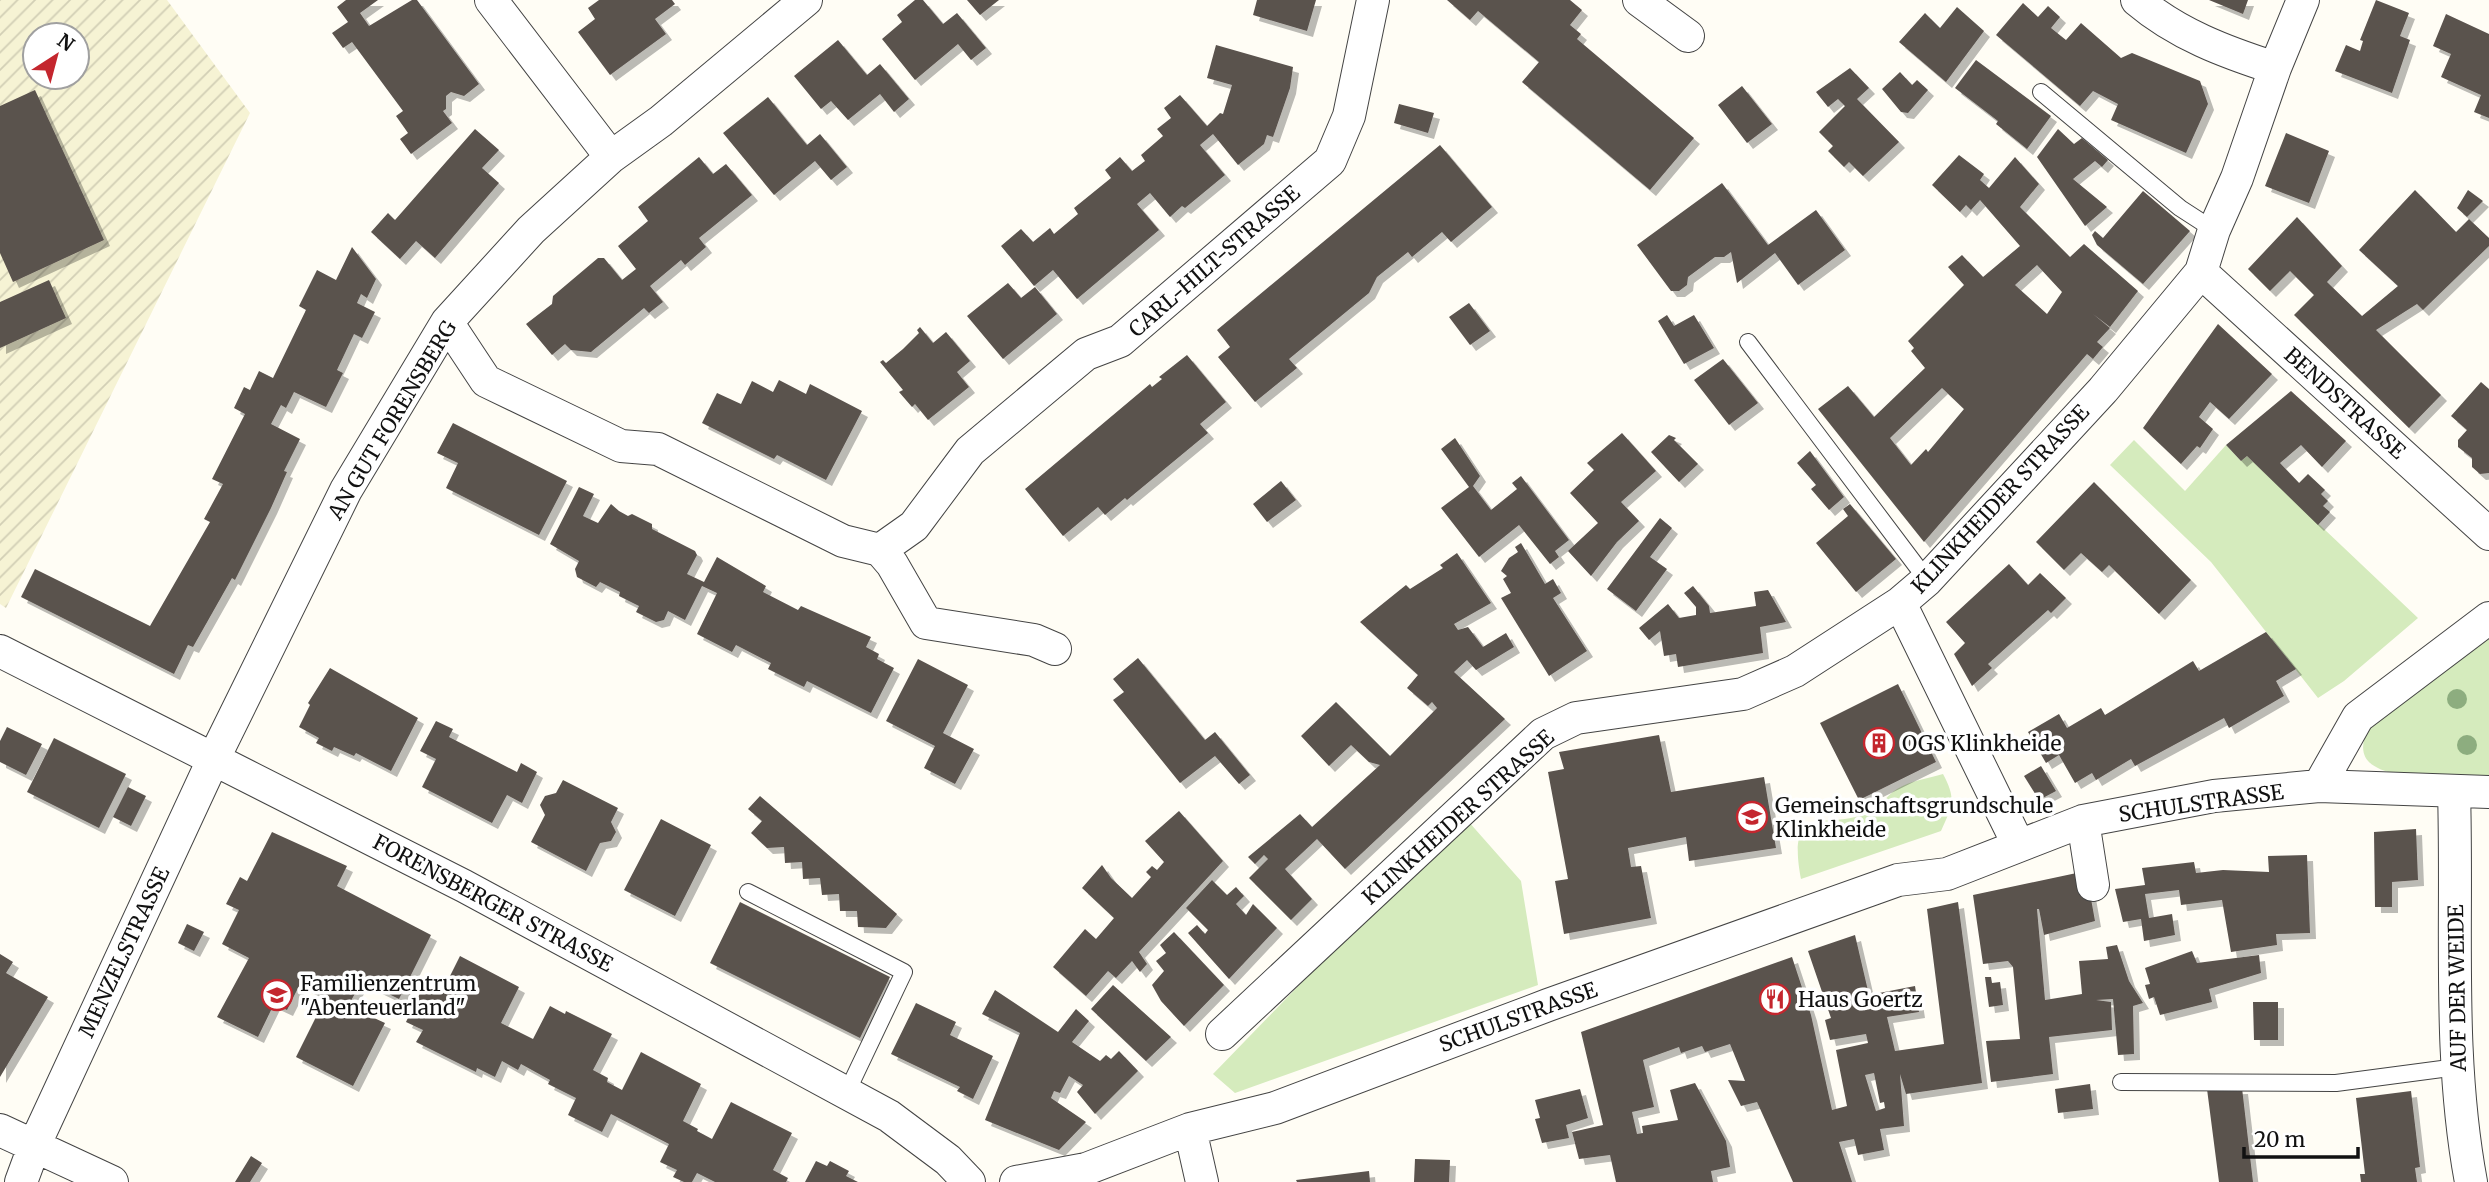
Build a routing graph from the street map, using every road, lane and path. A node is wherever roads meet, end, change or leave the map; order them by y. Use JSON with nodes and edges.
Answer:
{"nodes":[{"id":1,"x":491,"y":0,"type":"edge"},
{"id":2,"x":806,"y":0,"type":"edge"},
{"id":3,"x":1373,"y":0,"type":"edge"},
{"id":4,"x":1639,"y":0,"type":"edge"},
{"id":5,"x":2137,"y":0,"type":"edge"},
{"id":6,"x":2303,"y":0,"type":"edge"},
{"id":7,"x":1688,"y":36,"type":"dead end"},
{"id":8,"x":2275,"y":68,"type":"junction"},
{"id":9,"x":2041,"y":92,"type":"dead end"},
{"id":10,"x":611,"y":157,"type":"junction"},
{"id":11,"x":2214,"y":230,"type":"junction"},
{"id":12,"x":2201,"y":272,"type":"junction"},
{"id":13,"x":447,"y":322,"type":"junction"},
{"id":14,"x":1748,"y":342,"type":"dead end"},
{"id":15,"x":2489,"y":534,"type":"edge"},
{"id":16,"x":880,"y":550,"type":"junction"},
{"id":17,"x":1927,"y":580,"type":"junction"},
{"id":18,"x":1900,"y":603,"type":"junction"},
{"id":19,"x":2489,"y":618,"type":"edge"},
{"id":20,"x":1055,"y":649,"type":"dead end"},
{"id":21,"x":0,"y":651,"type":"edge"},
{"id":22,"x":213,"y":760,"type":"junction"},
{"id":23,"x":2319,"y":786,"type":"junction"},
{"id":24,"x":2454,"y":792,"type":"junction"},
{"id":25,"x":2489,"y":792,"type":"edge"},
{"id":26,"x":2083,"y":821,"type":"junction"},
{"id":27,"x":2018,"y":844,"type":"junction"},
{"id":28,"x":2093,"y":885,"type":"dead end"},
{"id":29,"x":748,"y":892,"type":"dead end"},
{"id":30,"x":1222,"y":1034,"type":"dead end"},
{"id":31,"x":2457,"y":1067,"type":"junction"},
{"id":32,"x":2121,"y":1082,"type":"dead end"},
{"id":33,"x":847,"y":1092,"type":"junction"},
{"id":34,"x":1190,"y":1129,"type":"junction"},
{"id":35,"x":0,"y":1130,"type":"edge"},
{"id":36,"x":35,"y":1144,"type":"junction"},
{"id":37,"x":21,"y":1182,"type":"edge"},
{"id":38,"x":112,"y":1182,"type":"edge"},
{"id":39,"x":968,"y":1182,"type":"edge"},
{"id":40,"x":1016,"y":1182,"type":"edge"},
{"id":41,"x":1202,"y":1182,"type":"edge"},
{"id":42,"x":2471,"y":1182,"type":"edge"}],
"edges":[{"from":1,"to":10,"type":"street"},
{"from":2,"to":10,"type":"street","name":"AN GUT FORENSBERG"},
{"from":3,"to":16,"type":"street","name":"CARL-HILT-STRASSE"},
{"from":4,"to":7,"type":"street"},
{"from":5,"to":8,"type":"street"},
{"from":6,"to":8,"type":"street","name":"KLINKHEIDER STRASSE"},
{"from":8,"to":11,"type":"street","name":"KLINKHEIDER STRASSE"},
{"from":9,"to":11,"type":"lane"},
{"from":10,"to":13,"type":"street","name":"AN GUT FORENSBERG"},
{"from":11,"to":12,"type":"street","name":"KLINKHEIDER STRASSE"},
{"from":12,"to":15,"type":"street","name":"BENDSTRASSE"},
{"from":12,"to":17,"type":"street","name":"KLINKHEIDER STRASSE"},
{"from":13,"to":16,"type":"street"},
{"from":13,"to":22,"type":"street","name":"AN GUT FORENSBERG"},
{"from":14,"to":17,"type":"lane"},
{"from":16,"to":20,"type":"street"},
{"from":17,"to":18,"type":"street","name":"KLINKHEIDER STRASSE"},
{"from":18,"to":27,"type":"street"},
{"from":18,"to":30,"type":"street","name":"KLINKHEIDER STRASSE"},
{"from":19,"to":23,"type":"street"},
{"from":21,"to":22,"type":"street","name":"FORENSBERGER STRASSE"},
{"from":22,"to":33,"type":"street","name":"FORENSBERGER STRASSE"},
{"from":22,"to":36,"type":"street","name":"MENZELSTRASSE"},
{"from":23,"to":24,"type":"street","name":"SCHULSTRASSE"},
{"from":23,"to":26,"type":"street","name":"SCHULSTRASSE"},
{"from":24,"to":25,"type":"street","name":"SCHULSTRASSE"},
{"from":24,"to":31,"type":"street","name":"AUF DER WEIDE"},
{"from":26,"to":27,"type":"street","name":"SCHULSTRASSE"},
{"from":26,"to":28,"type":"street"},
{"from":27,"to":34,"type":"street","name":"SCHULSTRASSE"},
{"from":29,"to":33,"type":"lane"},
{"from":31,"to":32,"type":"lane"},
{"from":31,"to":42,"type":"street","name":"AUF DER WEIDE"},
{"from":33,"to":39,"type":"street","name":"FORENSBERGER STRASSE"},
{"from":34,"to":40,"type":"street","name":"SCHULSTRASSE"},
{"from":34,"to":41,"type":"street"},
{"from":35,"to":36,"type":"street"},
{"from":36,"to":37,"type":"street","name":"MENZELSTRASSE"},
{"from":36,"to":38,"type":"street"}]}
